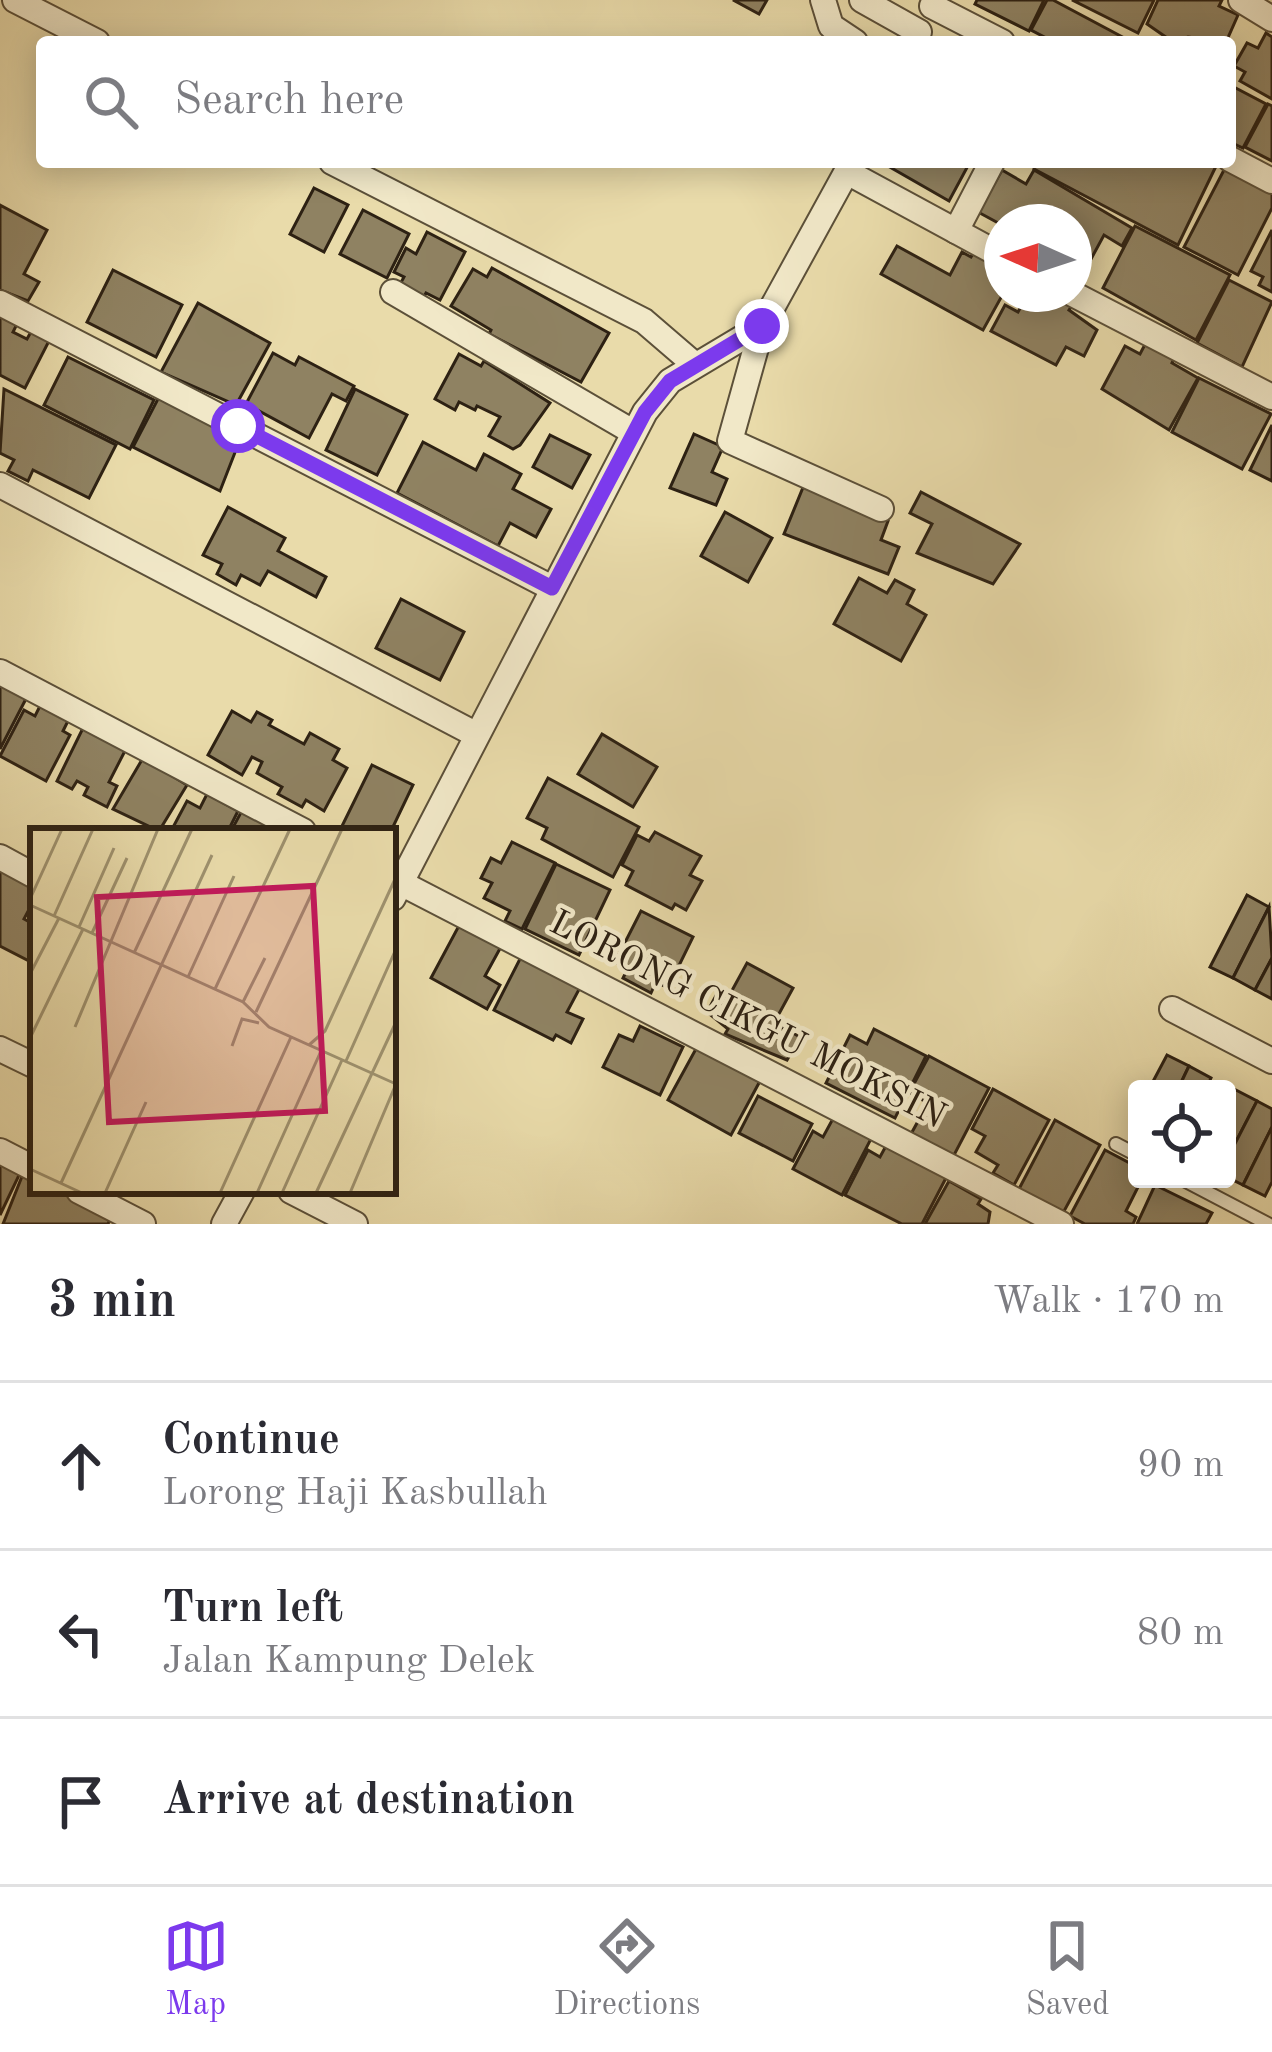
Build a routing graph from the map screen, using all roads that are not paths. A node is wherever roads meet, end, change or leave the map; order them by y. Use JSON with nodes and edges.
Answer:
{"nodes":[{"id":1,"x":15,"y":0,"type":"edge"},
{"id":2,"x":823,"y":0,"type":"edge"},
{"id":3,"x":862,"y":0,"type":"edge"},
{"id":4,"x":1241,"y":0,"type":"edge"},
{"id":5,"x":934,"y":3,"type":"edge"},
{"id":6,"x":1272,"y":19,"type":"edge"},
{"id":7,"x":85,"y":36,"type":"edge"},
{"id":8,"x":846,"y":36,"type":"edge"},
{"id":9,"x":915,"y":36,"type":"edge"},
{"id":10,"x":917,"y":36,"type":"edge"},
{"id":11,"x":992,"y":36,"type":"edge"},
{"id":12,"x":1236,"y":162,"type":"edge"},
{"id":13,"x":344,"y":168,"type":"edge"},
{"id":14,"x":849,"y":168,"type":"edge"},
{"id":15,"x":852,"y":168,"type":"edge"},
{"id":16,"x":989,"y":168,"type":"edge"},
{"id":17,"x":1272,"y":181,"type":"edge"},
{"id":18,"x":956,"y":231,"type":"junction"},
{"id":19,"x":984,"y":246,"type":"edge"},
{"id":20,"x":392,"y":292,"type":"dead end"},
{"id":21,"x":0,"y":303,"type":"edge"},
{"id":22,"x":1092,"y":304,"type":"edge"},
{"id":23,"x":762,"y":326,"type":"junction"},
{"id":24,"x":694,"y":364,"type":"junction"},
{"id":25,"x":1272,"y":397,"type":"edge"},
{"id":26,"x":632,"y":432,"type":"junction"},
{"id":27,"x":0,"y":485,"type":"edge"},
{"id":28,"x":881,"y":509,"type":"dead end"},
{"id":29,"x":552,"y":588,"type":"junction"},
{"id":30,"x":0,"y":672,"type":"edge"},
{"id":31,"x":475,"y":734,"type":"junction"},
{"id":32,"x":297,"y":828,"type":"edge"},
{"id":33,"x":0,"y":857,"type":"edge"},
{"id":34,"x":30,"y":873,"type":"edge"},
{"id":35,"x":396,"y":887,"type":"edge"},
{"id":36,"x":1172,"y":1009,"type":"dead end"},
{"id":37,"x":0,"y":1048,"type":"edge"},
{"id":38,"x":1272,"y":1061,"type":"edge"},
{"id":39,"x":30,"y":1063,"type":"edge"},
{"id":40,"x":1116,"y":1144,"type":"dead end"},
{"id":41,"x":0,"y":1150,"type":"edge"},
{"id":42,"x":1128,"y":1150,"type":"edge"},
{"id":43,"x":30,"y":1166,"type":"edge"},
{"id":44,"x":1199,"y":1188,"type":"edge"},
{"id":45,"x":85,"y":1194,"type":"edge"},
{"id":46,"x":240,"y":1194,"type":"edge"},
{"id":47,"x":297,"y":1194,"type":"edge"},
{"id":48,"x":143,"y":1224,"type":"edge"},
{"id":49,"x":224,"y":1224,"type":"edge"},
{"id":50,"x":355,"y":1224,"type":"edge"},
{"id":51,"x":1060,"y":1224,"type":"edge"},
{"id":52,"x":1268,"y":1224,"type":"edge"}],
"edges":[{"from":1,"to":7,"type":"street"},
{"from":2,"to":8,"type":"street"},
{"from":3,"to":9,"type":"street"},
{"from":4,"to":6,"type":"street"},
{"from":5,"to":10,"type":"street"},
{"from":5,"to":11,"type":"street"},
{"from":12,"to":17,"type":"street"},
{"from":13,"to":24,"type":"street"},
{"from":14,"to":23,"type":"street"},
{"from":15,"to":18,"type":"street"},
{"from":16,"to":18,"type":"street"},
{"from":18,"to":19,"type":"street"},
{"from":20,"to":26,"type":"street"},
{"from":21,"to":29,"type":"street"},
{"from":22,"to":25,"type":"street"},
{"from":23,"to":24,"type":"street"},
{"from":23,"to":28,"type":"street"},
{"from":24,"to":26,"type":"street"},
{"from":26,"to":29,"type":"street"},
{"from":27,"to":31,"type":"street"},
{"from":29,"to":31,"type":"street"},
{"from":30,"to":32,"type":"street"},
{"from":31,"to":35,"type":"street"},
{"from":33,"to":34,"type":"street"},
{"from":35,"to":51,"type":"street","name":"LORONG CIKGU MOKSIN"},
{"from":36,"to":38,"type":"street"},
{"from":37,"to":39,"type":"street"},
{"from":40,"to":42,"type":"lane"},
{"from":41,"to":43,"type":"street"},
{"from":44,"to":52,"type":"lane"},
{"from":45,"to":48,"type":"street"},
{"from":46,"to":49,"type":"street"},
{"from":47,"to":50,"type":"street"}]}
